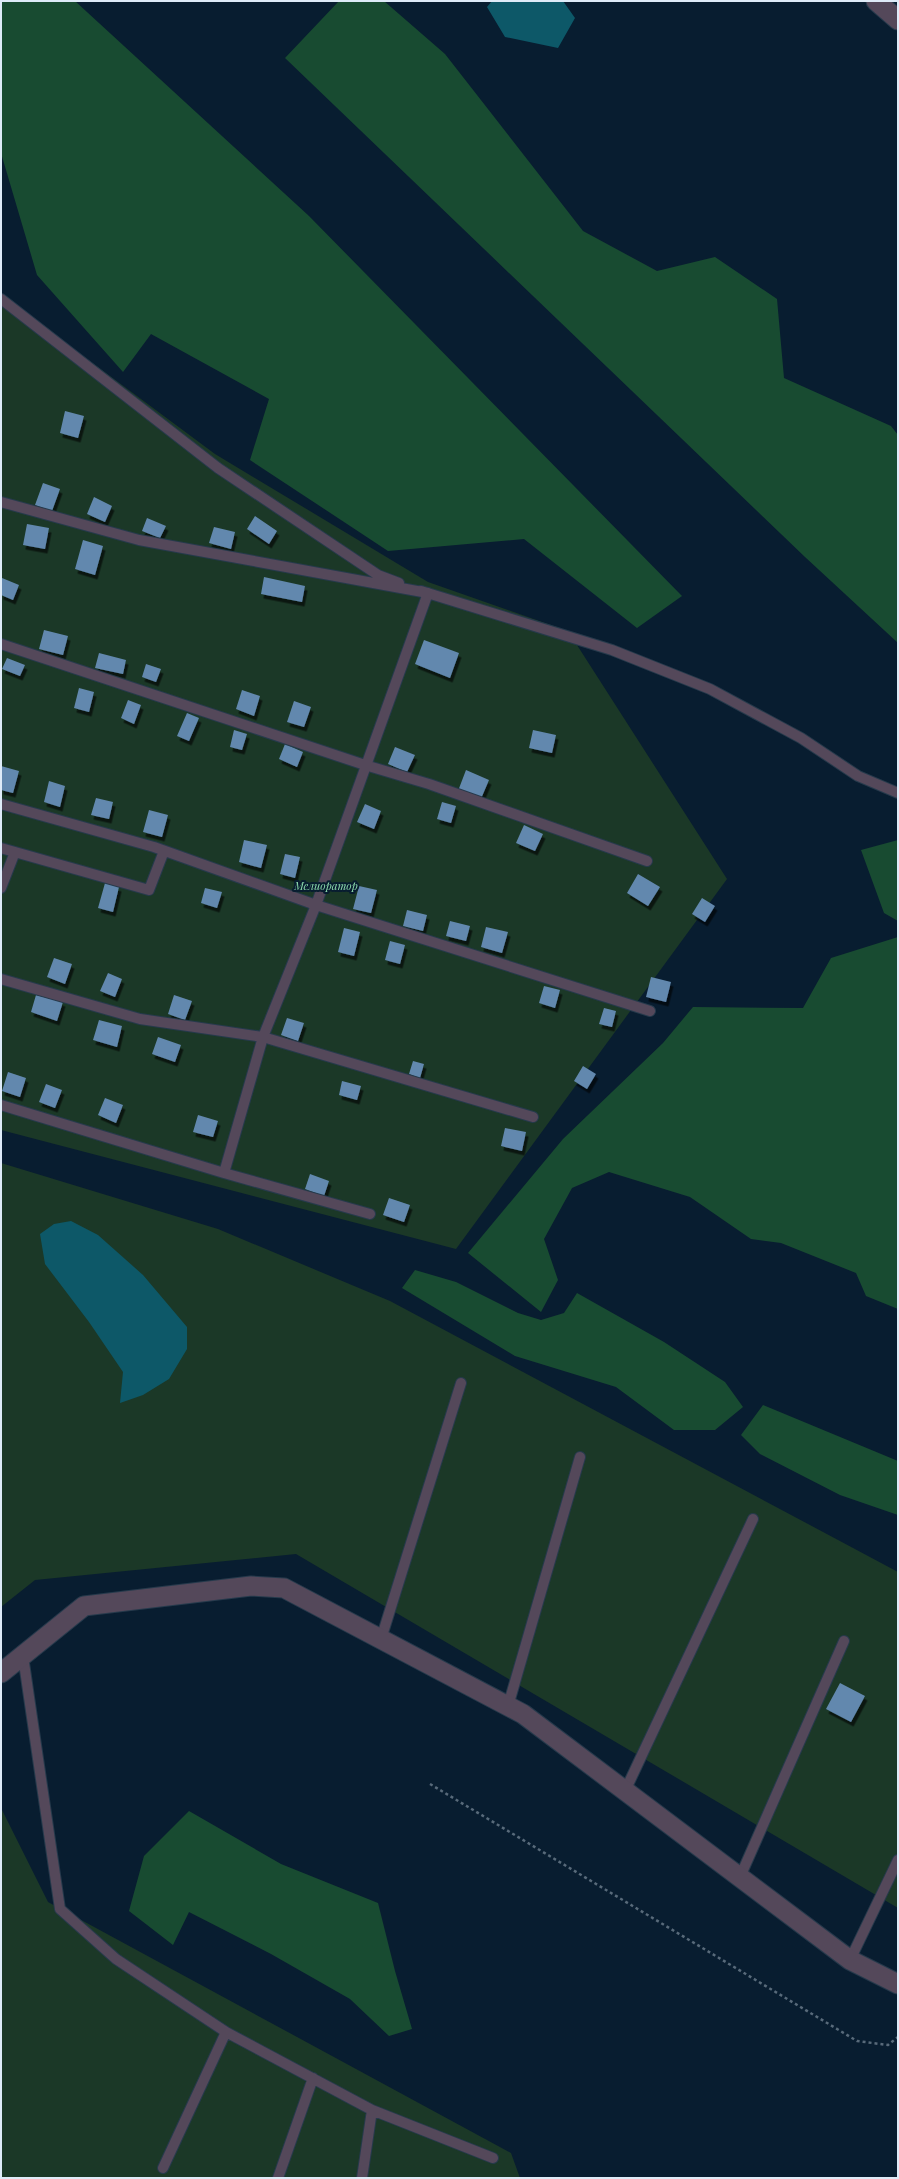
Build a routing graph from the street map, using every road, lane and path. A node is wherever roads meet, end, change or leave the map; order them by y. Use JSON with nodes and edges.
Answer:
{"nodes":[{"id":1,"x":876,"y":1,"type":"edge"},
{"id":2,"x":898,"y":20,"type":"edge"},
{"id":3,"x":1,"y":298,"type":"edge"},
{"id":4,"x":1,"y":502,"type":"edge"},
{"id":5,"x":428,"y":593,"type":"junction"},
{"id":6,"x":1,"y":644,"type":"edge"},
{"id":7,"x":365,"y":765,"type":"junction"},
{"id":8,"x":898,"y":793,"type":"edge"},
{"id":9,"x":1,"y":804,"type":"edge"},
{"id":10,"x":1,"y":848,"type":"edge"},
{"id":11,"x":164,"y":851,"type":"junction"},
{"id":12,"x":15,"y":852,"type":"junction"},
{"id":13,"x":647,"y":861,"type":"dead end"},
{"id":14,"x":1,"y":888,"type":"edge"},
{"id":15,"x":316,"y":905,"type":"junction"},
{"id":16,"x":1,"y":979,"type":"edge"},
{"id":17,"x":650,"y":1011,"type":"dead end"},
{"id":18,"x":262,"y":1037,"type":"junction"},
{"id":19,"x":1,"y":1105,"type":"edge"},
{"id":20,"x":533,"y":1117,"type":"dead end"},
{"id":21,"x":224,"y":1173,"type":"junction"},
{"id":22,"x":370,"y":1214,"type":"dead end"},
{"id":23,"x":461,"y":1383,"type":"dead end"},
{"id":24,"x":580,"y":1457,"type":"dead end"},
{"id":25,"x":753,"y":1519,"type":"dead end"},
{"id":26,"x":381,"y":1639,"type":"junction"},
{"id":27,"x":844,"y":1641,"type":"dead end"},
{"id":28,"x":23,"y":1656,"type":"junction"},
{"id":29,"x":1,"y":1673,"type":"edge"},
{"id":30,"x":508,"y":1706,"type":"junction"},
{"id":31,"x":430,"y":1784,"type":"dead end"},
{"id":32,"x":625,"y":1791,"type":"junction"},
{"id":33,"x":898,"y":1860,"type":"edge"},
{"id":34,"x":740,"y":1877,"type":"junction"},
{"id":35,"x":850,"y":1960,"type":"junction"},
{"id":36,"x":898,"y":1984,"type":"edge"},
{"id":37,"x":226,"y":2032,"type":"junction"},
{"id":38,"x":898,"y":2037,"type":"edge"},
{"id":39,"x":313,"y":2078,"type":"junction"},
{"id":40,"x":372,"y":2110,"type":"junction"},
{"id":41,"x":493,"y":2158,"type":"dead end"},
{"id":42,"x":163,"y":2168,"type":"dead end"},
{"id":43,"x":278,"y":2178,"type":"edge"},
{"id":44,"x":362,"y":2178,"type":"edge"}],
"edges":[{"from":1,"to":2,"type":"street"},
{"from":3,"to":5,"type":"lane"},
{"from":4,"to":5,"type":"lane"},
{"from":5,"to":7,"type":"lane"},
{"from":5,"to":8,"type":"lane"},
{"from":6,"to":7,"type":"lane"},
{"from":7,"to":13,"type":"lane"},
{"from":7,"to":15,"type":"lane"},
{"from":9,"to":11,"type":"lane"},
{"from":10,"to":12,"type":"lane"},
{"from":11,"to":12,"type":"lane"},
{"from":11,"to":15,"type":"lane"},
{"from":12,"to":14,"type":"lane"},
{"from":15,"to":17,"type":"lane"},
{"from":15,"to":18,"type":"lane"},
{"from":16,"to":18,"type":"lane"},
{"from":18,"to":20,"type":"lane"},
{"from":18,"to":21,"type":"lane"},
{"from":19,"to":21,"type":"lane"},
{"from":21,"to":22,"type":"lane"},
{"from":23,"to":26,"type":"lane"},
{"from":24,"to":30,"type":"lane"},
{"from":25,"to":32,"type":"lane"},
{"from":26,"to":28,"type":"street"},
{"from":26,"to":30,"type":"street"},
{"from":27,"to":34,"type":"lane"},
{"from":28,"to":29,"type":"street"},
{"from":28,"to":37,"type":"lane"},
{"from":30,"to":32,"type":"street"},
{"from":31,"to":38,"type":"path"},
{"from":32,"to":34,"type":"street"},
{"from":33,"to":35,"type":"lane"},
{"from":34,"to":35,"type":"street"},
{"from":35,"to":36,"type":"street"},
{"from":37,"to":39,"type":"lane"},
{"from":37,"to":42,"type":"lane"},
{"from":39,"to":40,"type":"lane"},
{"from":39,"to":43,"type":"lane"},
{"from":40,"to":41,"type":"lane"},
{"from":40,"to":44,"type":"lane"}]}
